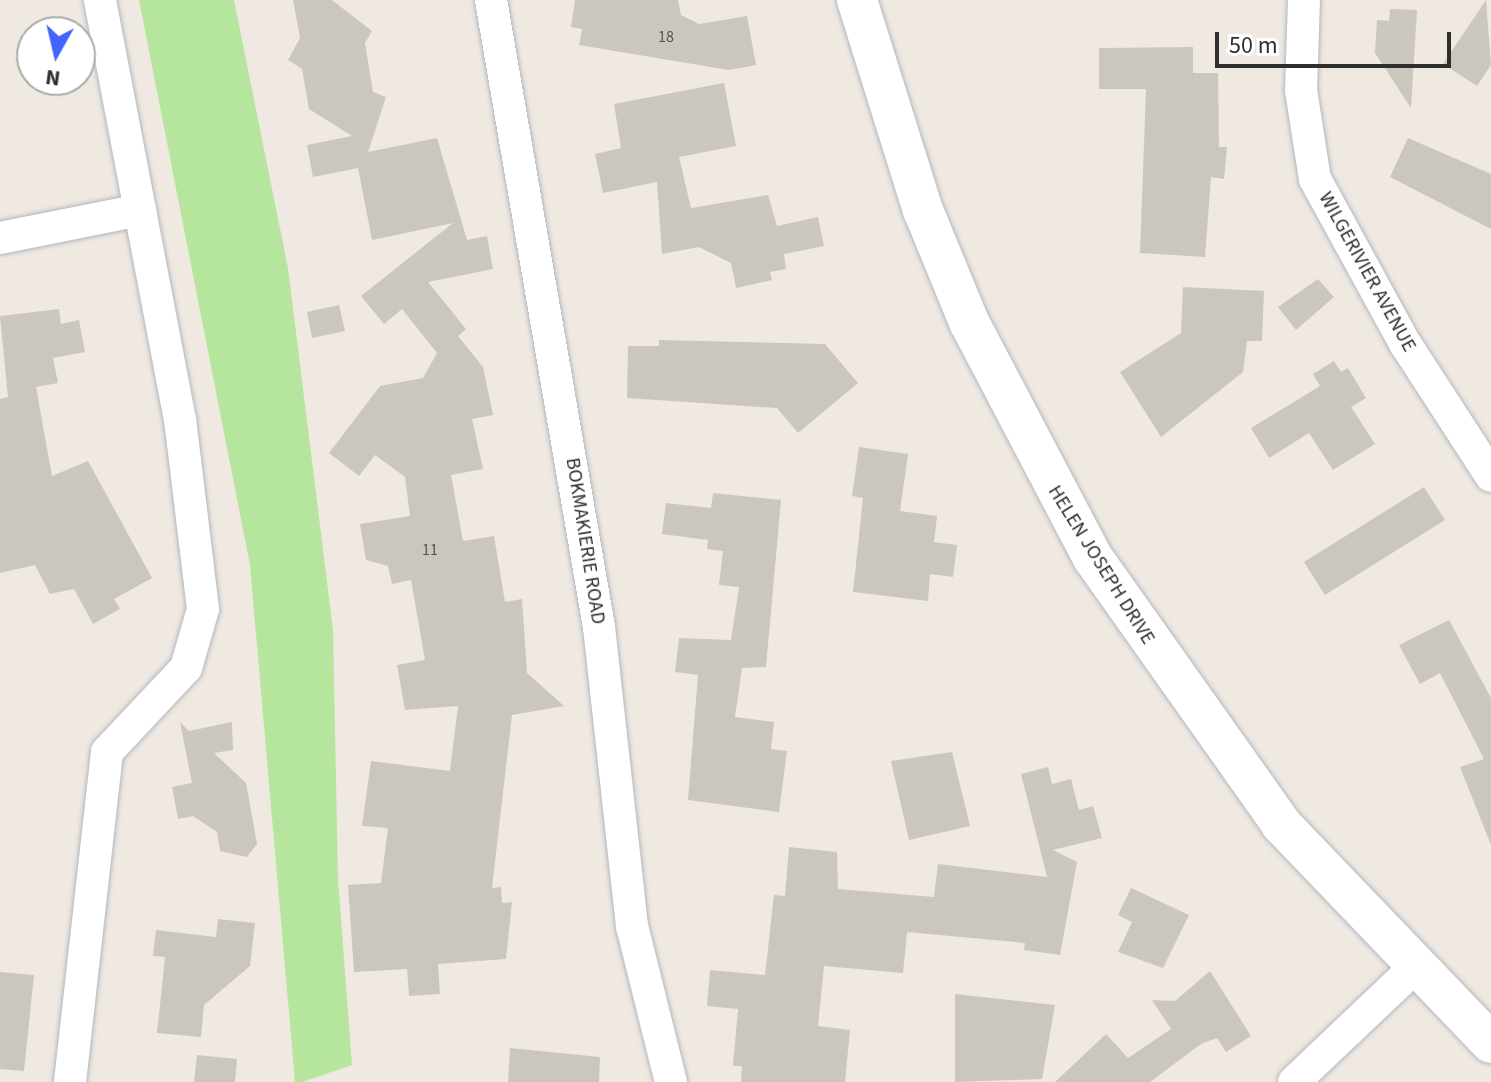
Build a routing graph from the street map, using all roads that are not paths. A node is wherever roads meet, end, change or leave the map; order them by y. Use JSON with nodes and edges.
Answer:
{"nodes":[{"id":1,"x":100,"y":0,"type":"edge"},
{"id":2,"x":491,"y":0,"type":"edge"},
{"id":3,"x":857,"y":0,"type":"edge"},
{"id":4,"x":1304,"y":0,"type":"edge"},
{"id":5,"x":140,"y":210,"type":"junction"},
{"id":6,"x":0,"y":238,"type":"edge"},
{"id":7,"x":1491,"y":476,"type":"edge"},
{"id":8,"x":1413,"y":969,"type":"junction"},
{"id":9,"x":1491,"y":1043,"type":"edge"},
{"id":10,"x":70,"y":1082,"type":"edge"},
{"id":11,"x":671,"y":1082,"type":"edge"},
{"id":12,"x":1294,"y":1082,"type":"edge"}],
"edges":[{"from":1,"to":5,"type":"street"},
{"from":2,"to":11,"type":"street","name":"BOKMAKIERIE ROAD"},
{"from":3,"to":8,"type":"street","name":"HELEN JOSEPH DRIVE"},
{"from":4,"to":7,"type":"street","name":"WILGERIVIER AVENUE"},
{"from":5,"to":6,"type":"street"},
{"from":5,"to":10,"type":"street"},
{"from":8,"to":9,"type":"street","name":"HELEN JOSEPH DRIVE"},
{"from":8,"to":12,"type":"street"}]}
